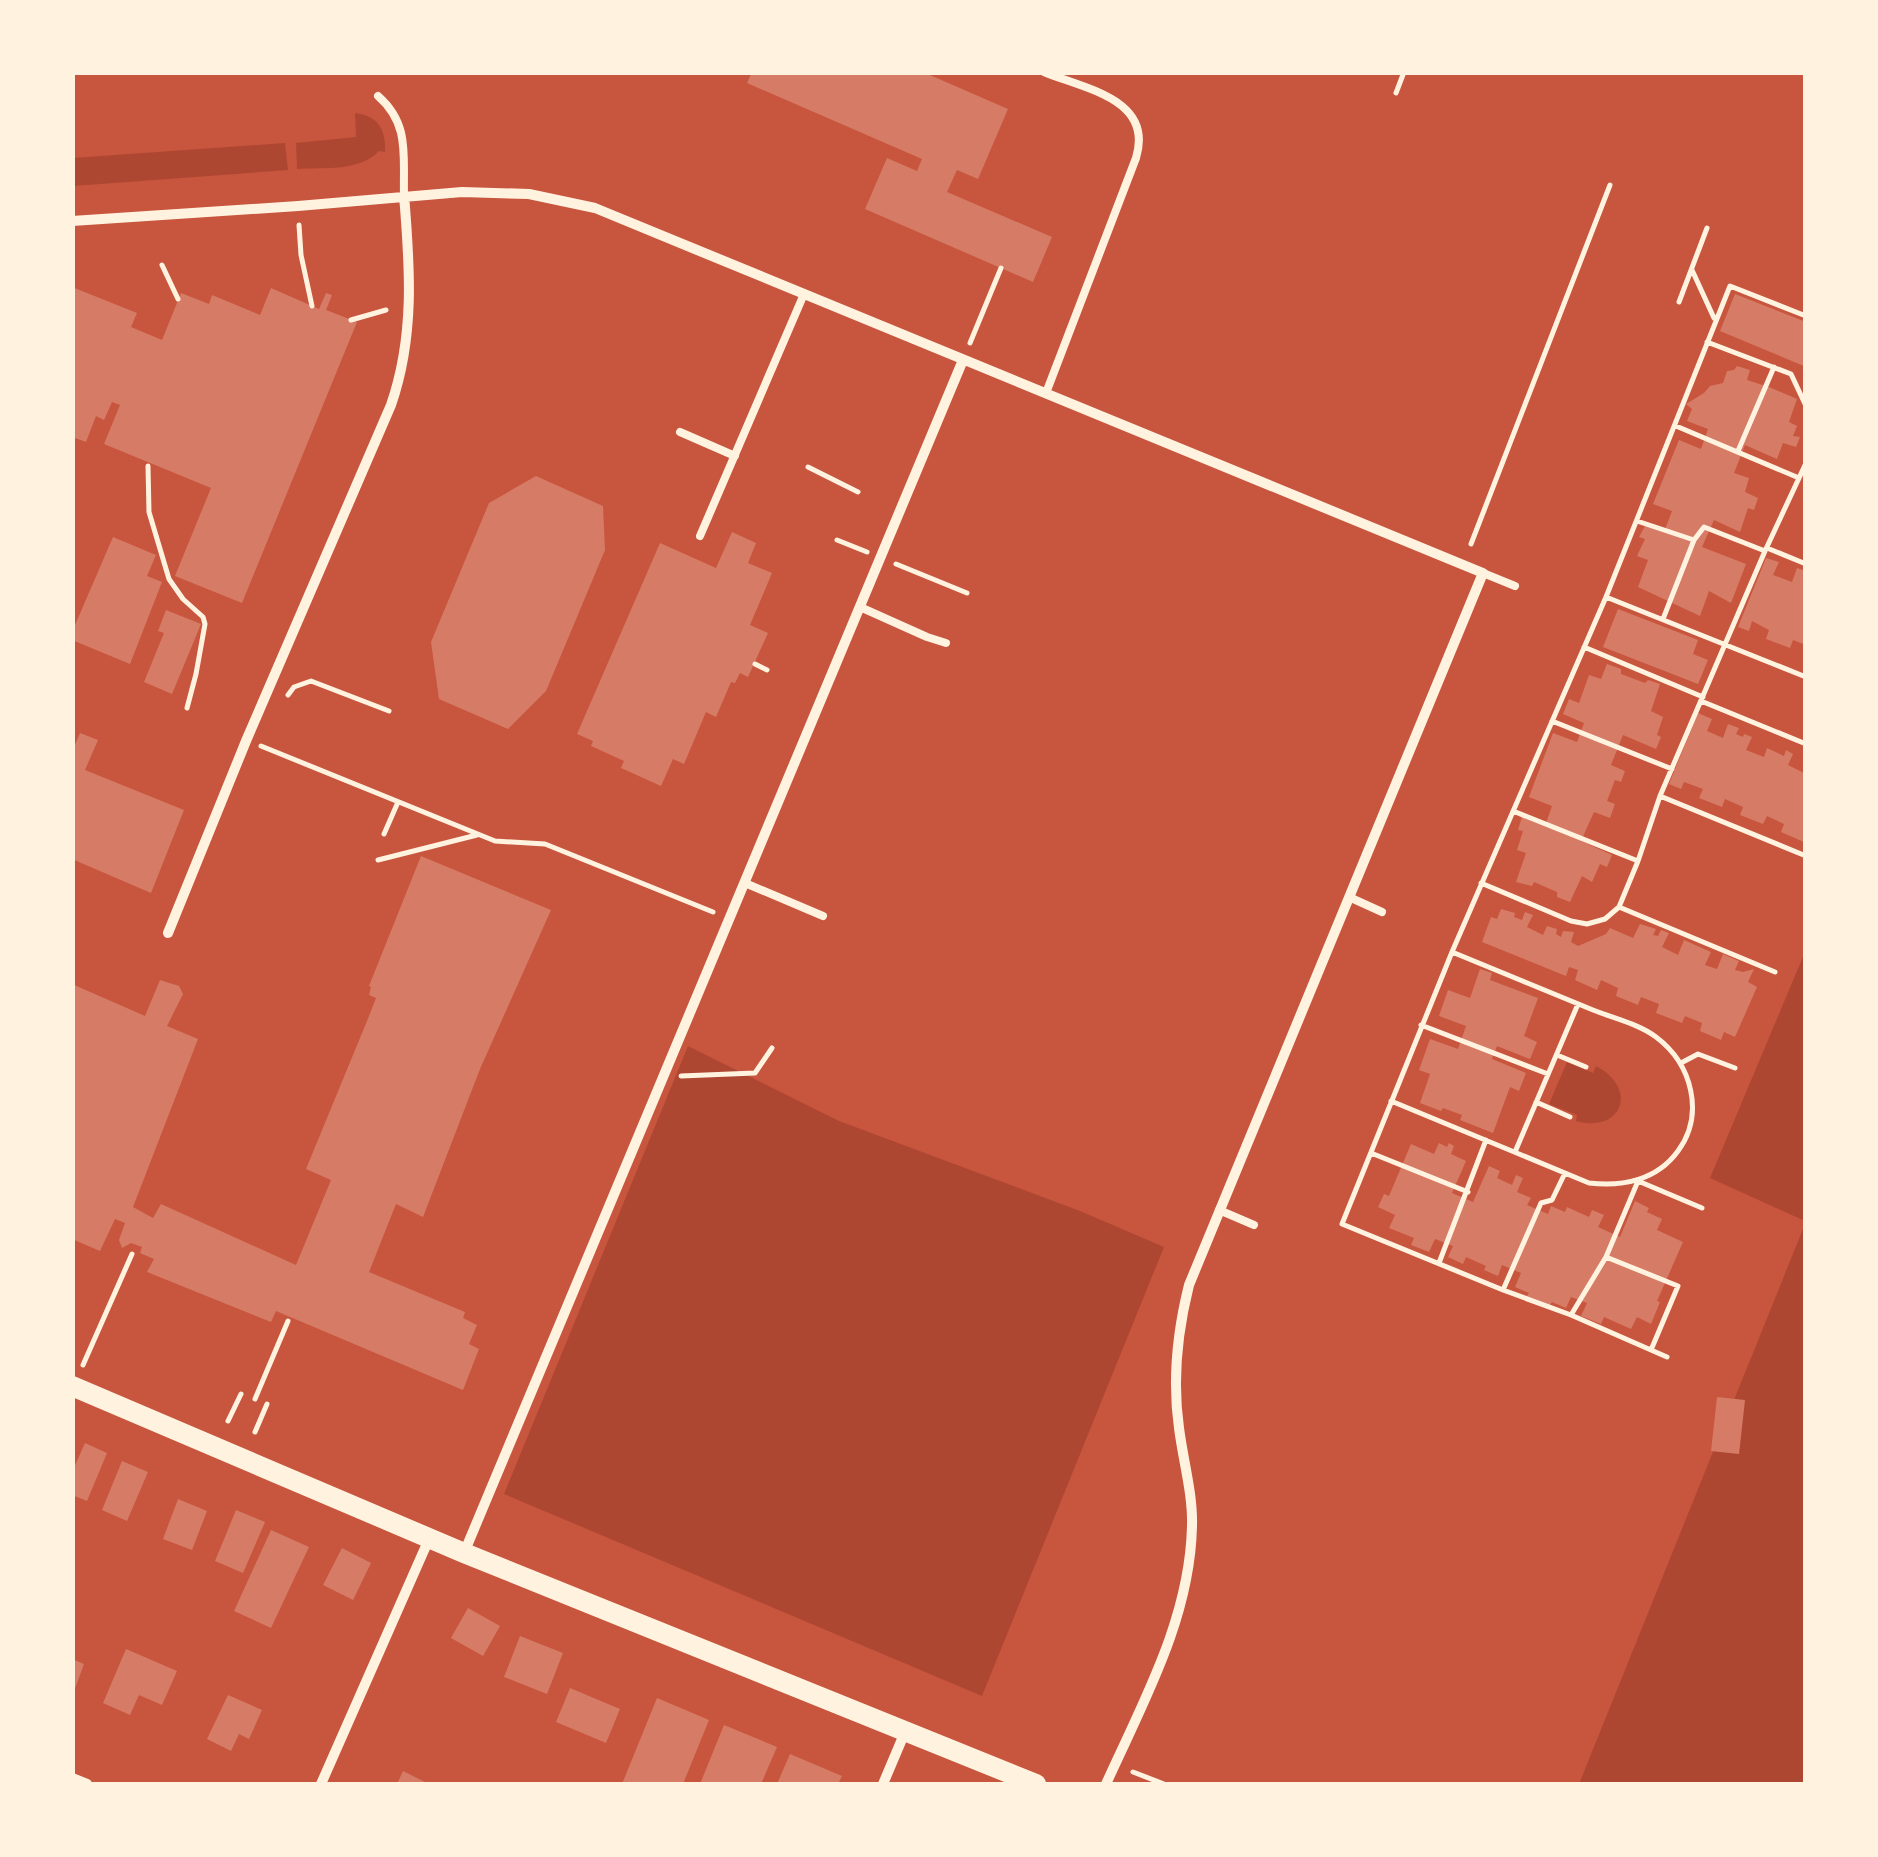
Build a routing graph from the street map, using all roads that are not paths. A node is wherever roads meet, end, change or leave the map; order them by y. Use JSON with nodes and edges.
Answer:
{"nodes":[{"id":1,"x":1044,"y":72,"type":"edge"},
{"id":2,"x":378,"y":96,"type":"dead end"},
{"id":3,"x":404,"y":195,"type":"junction"},
{"id":4,"x":72,"y":222,"type":"edge"},
{"id":5,"x":804,"y":294,"type":"junction"},
{"id":6,"x":964,"y":360,"type":"junction"},
{"id":7,"x":1046,"y":392,"type":"junction"},
{"id":8,"x":680,"y":432,"type":"dead end"},
{"id":9,"x":735,"y":456,"type":"junction"},
{"id":10,"x":700,"y":536,"type":"dead end"},
{"id":11,"x":1483,"y":573,"type":"junction"},
{"id":12,"x":1515,"y":586,"type":"dead end"},
{"id":13,"x":860,"y":607,"type":"junction"},
{"id":14,"x":946,"y":643,"type":"dead end"},
{"id":15,"x":745,"y":883,"type":"junction"},
{"id":16,"x":1349,"y":897,"type":"junction"},
{"id":17,"x":1382,"y":912,"type":"dead end"},
{"id":18,"x":824,"y":916,"type":"dead end"},
{"id":19,"x":168,"y":933,"type":"dead end"},
{"id":20,"x":1219,"y":1210,"type":"junction"},
{"id":21,"x":1254,"y":1224,"type":"dead end"},
{"id":22,"x":73,"y":1386,"type":"edge"},
{"id":23,"x":430,"y":1538,"type":"junction"},
{"id":24,"x":464,"y":1553,"type":"junction"},
{"id":25,"x":904,"y":1732,"type":"junction"},
{"id":26,"x":72,"y":1778,"type":"edge"},
{"id":27,"x":87,"y":1784,"type":"edge"},
{"id":28,"x":321,"y":1784,"type":"edge"},
{"id":29,"x":883,"y":1784,"type":"edge"},
{"id":30,"x":1036,"y":1784,"type":"edge"},
{"id":31,"x":1106,"y":1784,"type":"edge"}],
"edges":[{"from":1,"to":7,"type":"lane"},
{"from":2,"to":3,"type":"lane"},
{"from":3,"to":4,"type":"street"},
{"from":3,"to":5,"type":"street"},
{"from":3,"to":19,"type":"street"},
{"from":5,"to":6,"type":"street"},
{"from":5,"to":9,"type":"lane"},
{"from":6,"to":7,"type":"street"},
{"from":6,"to":13,"type":"street"},
{"from":7,"to":11,"type":"street"},
{"from":8,"to":9,"type":"lane"},
{"from":9,"to":10,"type":"lane"},
{"from":11,"to":12,"type":"lane"},
{"from":11,"to":16,"type":"street"},
{"from":13,"to":14,"type":"lane"},
{"from":13,"to":15,"type":"street"},
{"from":15,"to":18,"type":"lane"},
{"from":15,"to":24,"type":"street"},
{"from":16,"to":17,"type":"lane"},
{"from":16,"to":20,"type":"street"},
{"from":20,"to":21,"type":"lane"},
{"from":20,"to":31,"type":"street"},
{"from":22,"to":23,"type":"main road"},
{"from":23,"to":24,"type":"main road"},
{"from":23,"to":28,"type":"street"},
{"from":24,"to":25,"type":"main road"},
{"from":25,"to":29,"type":"street"},
{"from":25,"to":30,"type":"main road"},
{"from":26,"to":27,"type":"street"}]}
